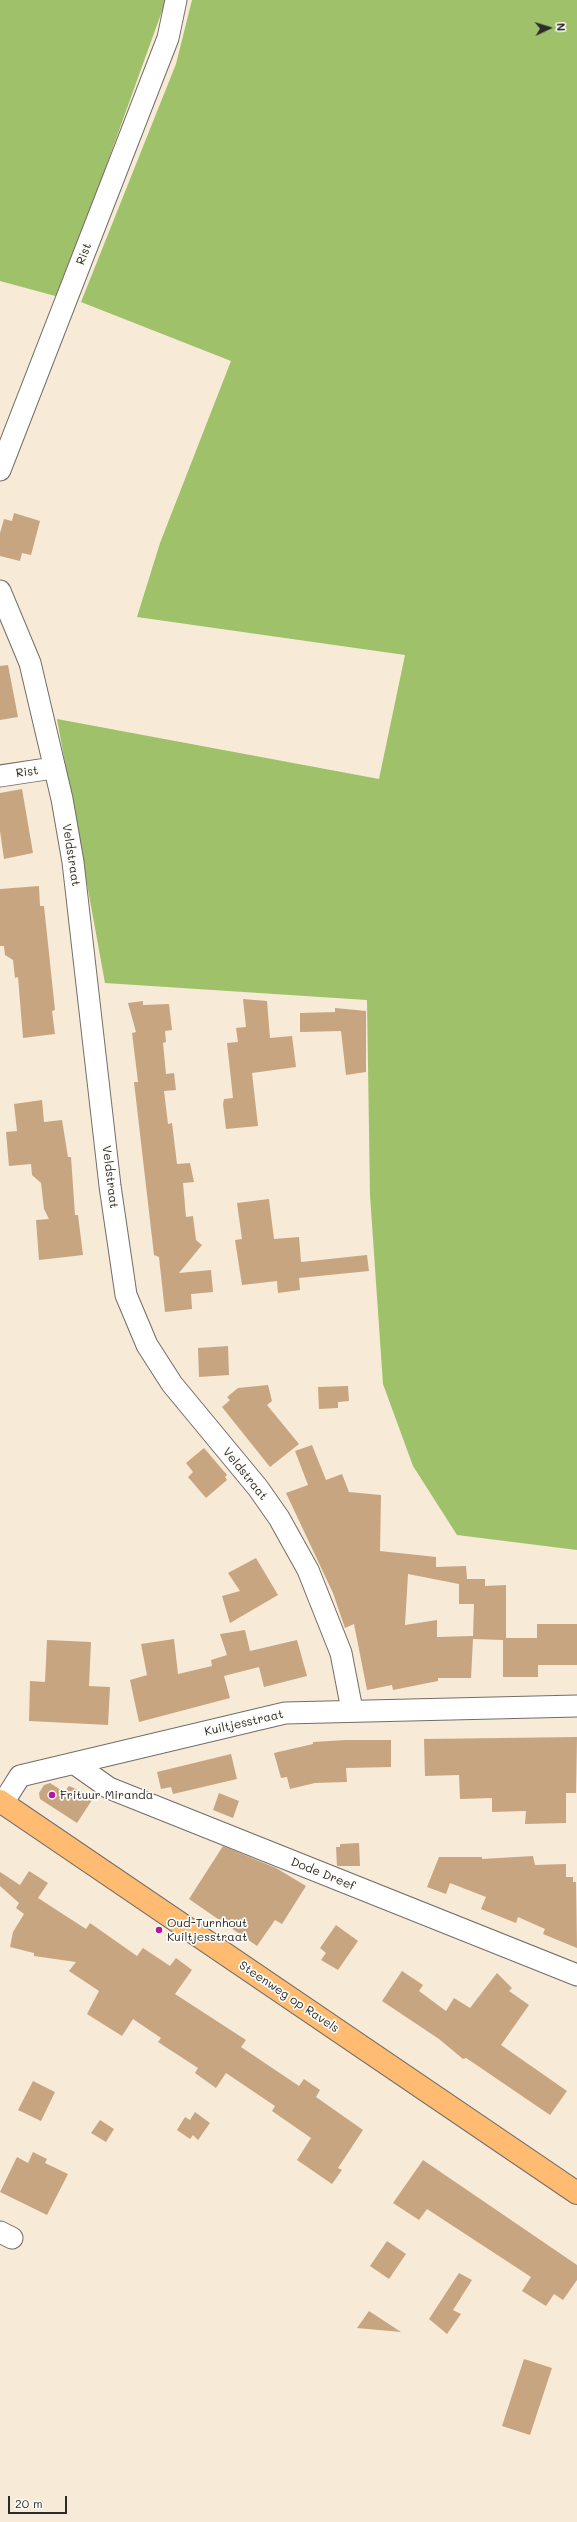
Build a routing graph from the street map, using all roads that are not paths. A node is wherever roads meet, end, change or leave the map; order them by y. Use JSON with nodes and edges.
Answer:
{"nodes":[{"id":1,"x":176,"y":0,"type":"edge"},
{"id":2,"x":0,"y":470,"type":"edge"},
{"id":3,"x":0,"y":591,"type":"edge"},
{"id":4,"x":53,"y":768,"type":"junction"},
{"id":5,"x":0,"y":776,"type":"edge"},
{"id":6,"x":577,"y":1706,"type":"edge"},
{"id":7,"x":352,"y":1710,"type":"junction"},
{"id":8,"x":75,"y":1764,"type":"junction"},
{"id":9,"x":2,"y":1802,"type":"edge"},
{"id":10,"x":577,"y":1975,"type":"edge"},
{"id":11,"x":577,"y":2193,"type":"edge"}],
"edges":[{"from":1,"to":2,"type":"street","name":"Rist"},
{"from":3,"to":4,"type":"street","name":"Veldstraat"},
{"from":4,"to":5,"type":"street","name":"Rist"},
{"from":4,"to":7,"type":"street","name":"Veldstraat"},
{"from":6,"to":7,"type":"street","name":"Kuiltjesstraat"},
{"from":7,"to":8,"type":"street","name":"Kuiltjesstraat"},
{"from":8,"to":9,"type":"street","name":"Kuiltjesstraat"},
{"from":8,"to":10,"type":"street","name":"Dode Dreef"},
{"from":9,"to":11,"type":"main road","name":"Steenweg op Ravels"}]}
